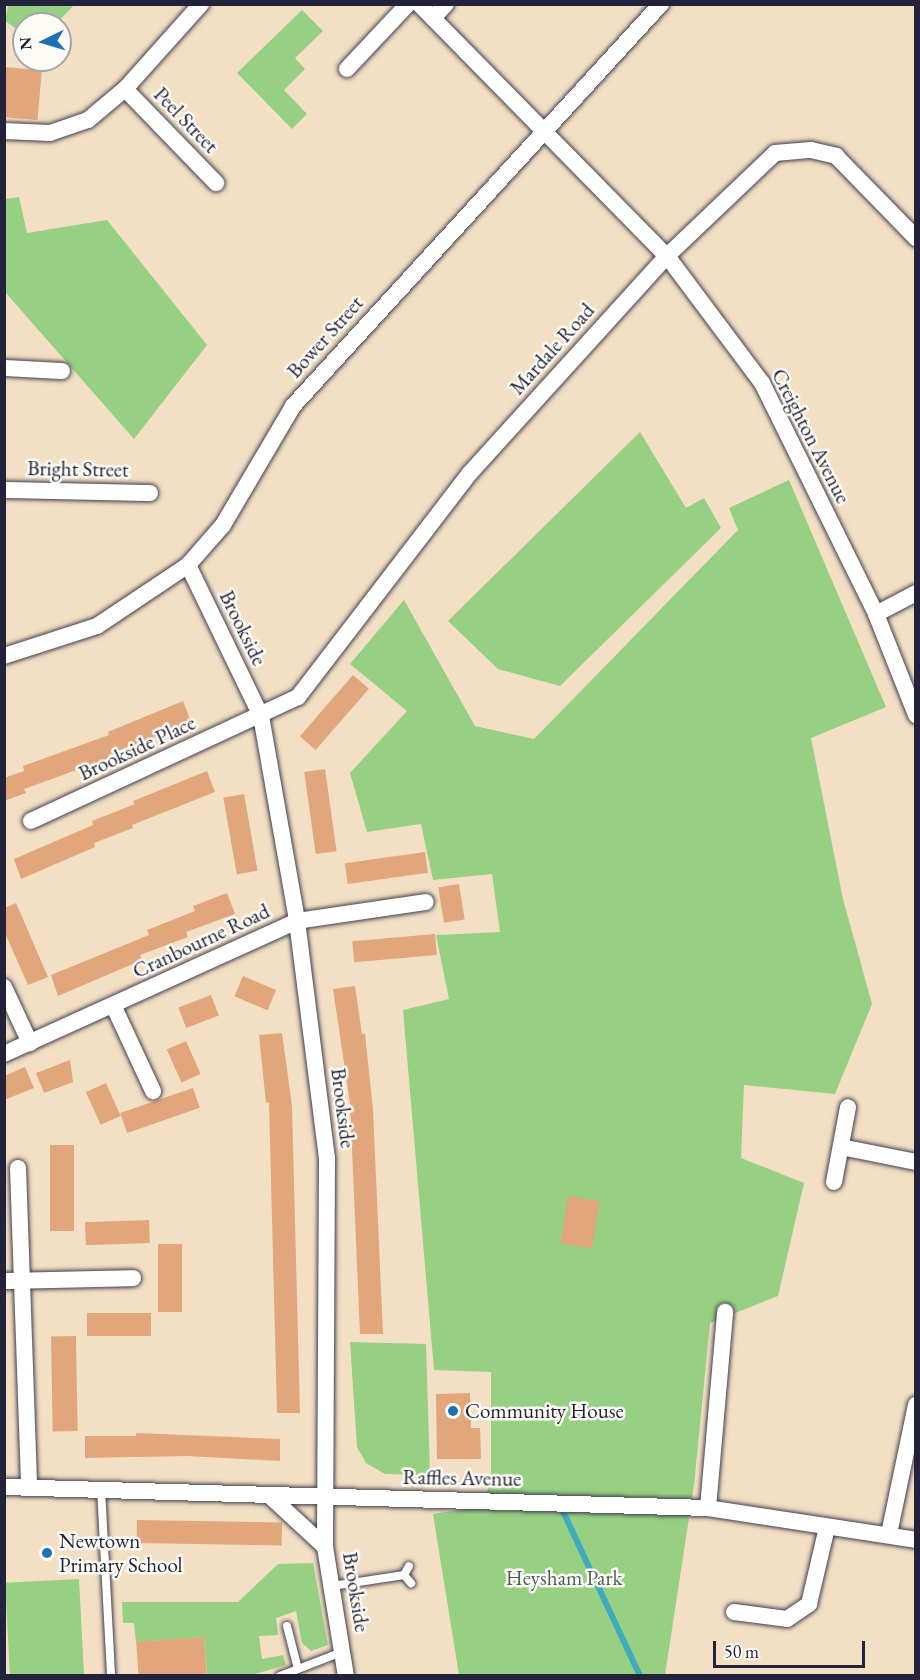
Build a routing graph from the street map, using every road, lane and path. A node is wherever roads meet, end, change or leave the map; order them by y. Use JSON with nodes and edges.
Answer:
{"nodes":[{"id":1,"x":201,"y":4,"type":"edge"},
{"id":2,"x":408,"y":4,"type":"edge"},
{"id":3,"x":419,"y":4,"type":"edge"},
{"id":4,"x":446,"y":4,"type":"edge"},
{"id":5,"x":661,"y":4,"type":"edge"},
{"id":6,"x":433,"y":18,"type":"junction"},
{"id":7,"x":347,"y":69,"type":"dead end"},
{"id":8,"x":125,"y":89,"type":"junction"},
{"id":9,"x":545,"y":128,"type":"junction"},
{"id":10,"x":4,"y":131,"type":"edge"},
{"id":11,"x":216,"y":183,"type":"dead end"},
{"id":12,"x":915,"y":238,"type":"edge"},
{"id":13,"x":667,"y":256,"type":"junction"},
{"id":14,"x":4,"y":368,"type":"edge"},
{"id":15,"x":62,"y":372,"type":"dead end"},
{"id":16,"x":4,"y":490,"type":"edge"},
{"id":17,"x":150,"y":493,"type":"dead end"},
{"id":18,"x":188,"y":565,"type":"junction"},
{"id":19,"x":915,"y":593,"type":"edge"},
{"id":20,"x":876,"y":614,"type":"junction"},
{"id":21,"x":4,"y":656,"type":"edge"},
{"id":22,"x":915,"y":715,"type":"edge"},
{"id":23,"x":261,"y":716,"type":"junction"},
{"id":24,"x":32,"y":821,"type":"dead end"},
{"id":25,"x":426,"y":902,"type":"dead end"},
{"id":26,"x":297,"y":921,"type":"junction"},
{"id":27,"x":4,"y":987,"type":"edge"},
{"id":28,"x":114,"y":1007,"type":"junction"},
{"id":29,"x":30,"y":1043,"type":"junction"},
{"id":30,"x":4,"y":1054,"type":"edge"},
{"id":31,"x":153,"y":1091,"type":"dead end"},
{"id":32,"x":848,"y":1107,"type":"dead end"},
{"id":33,"x":841,"y":1147,"type":"junction"},
{"id":34,"x":915,"y":1162,"type":"edge"},
{"id":35,"x":18,"y":1168,"type":"dead end"},
{"id":36,"x":834,"y":1182,"type":"dead end"},
{"id":37,"x":133,"y":1278,"type":"dead end"},
{"id":38,"x":23,"y":1280,"type":"junction"},
{"id":39,"x":4,"y":1281,"type":"edge"},
{"id":40,"x":725,"y":1312,"type":"dead end"},
{"id":41,"x":915,"y":1405,"type":"edge"},
{"id":42,"x":29,"y":1486,"type":"junction"},
{"id":43,"x":4,"y":1487,"type":"edge"},
{"id":44,"x":101,"y":1489,"type":"junction"},
{"id":45,"x":270,"y":1496,"type":"junction"},
{"id":46,"x":327,"y":1499,"type":"junction"},
{"id":47,"x":708,"y":1508,"type":"junction"},
{"id":48,"x":826,"y":1527,"type":"junction"},
{"id":49,"x":889,"y":1534,"type":"junction"},
{"id":50,"x":915,"y":1540,"type":"edge"},
{"id":51,"x":325,"y":1547,"type":"junction"},
{"id":52,"x":409,"y":1566,"type":"dead end"},
{"id":53,"x":404,"y":1575,"type":"junction"},
{"id":54,"x":411,"y":1583,"type":"dead end"},
{"id":55,"x":332,"y":1586,"type":"junction"},
{"id":56,"x":735,"y":1612,"type":"dead end"},
{"id":57,"x":287,"y":1626,"type":"dead end"},
{"id":58,"x":342,"y":1652,"type":"junction"},
{"id":59,"x":298,"y":1669,"type":"junction"},
{"id":60,"x":111,"y":1676,"type":"edge"},
{"id":61,"x":280,"y":1676,"type":"edge"},
{"id":62,"x":346,"y":1676,"type":"edge"}],
"edges":[{"from":1,"to":8,"type":"street","name":"Peel Street"},
{"from":2,"to":7,"type":"street"},
{"from":3,"to":6,"type":"street","name":"Creighton Avenue"},
{"from":4,"to":6,"type":"street"},
{"from":5,"to":9,"type":"street","name":"Bower Street"},
{"from":6,"to":9,"type":"street","name":"Creighton Avenue"},
{"from":8,"to":10,"type":"street","name":"Peel Street"},
{"from":8,"to":11,"type":"street","name":"Peel Street"},
{"from":9,"to":13,"type":"street","name":"Creighton Avenue"},
{"from":9,"to":18,"type":"street","name":"Bower Street"},
{"from":12,"to":13,"type":"street","name":"Mardale Road"},
{"from":13,"to":20,"type":"street","name":"Creighton Avenue"},
{"from":13,"to":23,"type":"street","name":"Mardale Road"},
{"from":14,"to":15,"type":"street"},
{"from":16,"to":17,"type":"street","name":"Bright Street"},
{"from":18,"to":21,"type":"street","name":"Bower Street"},
{"from":18,"to":23,"type":"street","name":"Brookside"},
{"from":19,"to":20,"type":"street"},
{"from":20,"to":22,"type":"street","name":"Creighton Avenue"},
{"from":23,"to":24,"type":"street","name":"Brookside Place"},
{"from":23,"to":26,"type":"street","name":"Brookside"},
{"from":25,"to":26,"type":"street","name":"Cranbourne Road"},
{"from":26,"to":28,"type":"street","name":"Cranbourne Road"},
{"from":26,"to":46,"type":"street","name":"Brookside"},
{"from":27,"to":29,"type":"street"},
{"from":28,"to":29,"type":"street","name":"Cranbourne Road"},
{"from":28,"to":31,"type":"street"},
{"from":29,"to":30,"type":"street","name":"Cranbourne Road"},
{"from":32,"to":33,"type":"street"},
{"from":33,"to":34,"type":"street"},
{"from":33,"to":36,"type":"street"},
{"from":35,"to":38,"type":"street"},
{"from":37,"to":38,"type":"street"},
{"from":38,"to":39,"type":"street"},
{"from":38,"to":42,"type":"street"},
{"from":40,"to":47,"type":"street"},
{"from":41,"to":49,"type":"street"},
{"from":42,"to":43,"type":"street","name":"Raffles Avenue"},
{"from":42,"to":44,"type":"street","name":"Raffles Avenue"},
{"from":44,"to":45,"type":"street","name":"Raffles Avenue"},
{"from":44,"to":60,"type":"lane"},
{"from":45,"to":46,"type":"street","name":"Raffles Avenue"},
{"from":45,"to":51,"type":"street"},
{"from":46,"to":47,"type":"street","name":"Raffles Avenue"},
{"from":46,"to":51,"type":"street","name":"Brookside"},
{"from":47,"to":48,"type":"street","name":"Raffles Avenue"},
{"from":48,"to":49,"type":"street","name":"Raffles Avenue"},
{"from":48,"to":56,"type":"street"},
{"from":49,"to":50,"type":"street","name":"Raffles Avenue"},
{"from":51,"to":55,"type":"street","name":"Brookside"},
{"from":52,"to":53,"type":"lane"},
{"from":53,"to":54,"type":"lane"},
{"from":53,"to":55,"type":"lane"},
{"from":55,"to":58,"type":"street","name":"Brookside"},
{"from":57,"to":59,"type":"lane"},
{"from":58,"to":59,"type":"lane"},
{"from":58,"to":62,"type":"street","name":"Brookside"},
{"from":59,"to":61,"type":"lane"}]}
